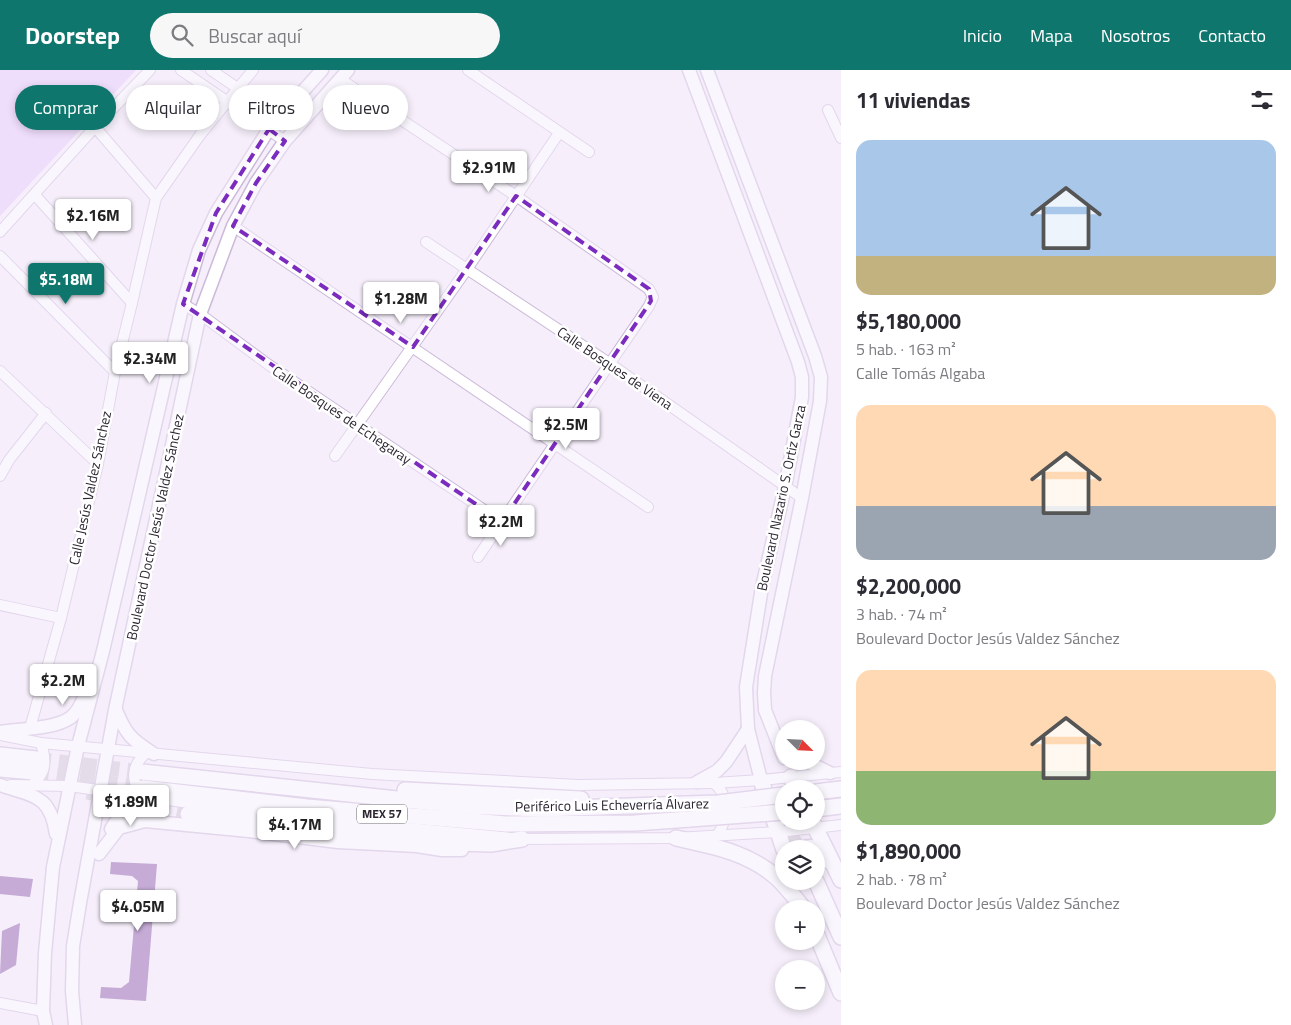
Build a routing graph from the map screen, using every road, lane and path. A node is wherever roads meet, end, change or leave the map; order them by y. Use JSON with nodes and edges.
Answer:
{"nodes":[{"id":1,"x":150,"y":70,"type":"edge"},
{"id":2,"x":181,"y":70,"type":"edge"},
{"id":3,"x":212,"y":70,"type":"edge"},
{"id":4,"x":253,"y":70,"type":"edge"},
{"id":5,"x":322,"y":70,"type":"edge"},
{"id":6,"x":468,"y":70,"type":"edge"},
{"id":7,"x":689,"y":70,"type":"edge"},
{"id":8,"x":707,"y":70,"type":"edge"},
{"id":9,"x":344,"y":74,"type":"edge"},
{"id":10,"x":233,"y":85,"type":"edge"},
{"id":11,"x":241,"y":85,"type":"edge"},
{"id":12,"x":308,"y":85,"type":"edge"},
{"id":13,"x":227,"y":101,"type":"joint"},
{"id":14,"x":116,"y":105,"type":"edge"},
{"id":15,"x":313,"y":109,"type":"edge"},
{"id":16,"x":828,"y":110,"type":"dead end"},
{"id":17,"x":92,"y":130,"type":"edge"},
{"id":18,"x":98,"y":130,"type":"edge"},
{"id":19,"x":268,"y":130,"type":"edge"},
{"id":20,"x":270,"y":130,"type":"edge"},
{"id":21,"x":294,"y":130,"type":"edge"},
{"id":22,"x":559,"y":133,"type":"junction"},
{"id":23,"x":841,"y":138,"type":"edge"},
{"id":24,"x":285,"y":141,"type":"junction"},
{"id":25,"x":589,"y":152,"type":"dead end"},
{"id":26,"x":739,"y":152,"type":"junction"},
{"id":27,"x":722,"y":159,"type":"junction"},
{"id":28,"x":35,"y":195,"type":"junction"},
{"id":29,"x":516,"y":196,"type":"junction"},
{"id":30,"x":156,"y":198,"type":"junction"},
{"id":31,"x":233,"y":226,"type":"junction"},
{"id":32,"x":0,"y":232,"type":"edge"},
{"id":33,"x":426,"y":242,"type":"dead end"},
{"id":34,"x":0,"y":256,"type":"edge"},
{"id":35,"x":467,"y":269,"type":"junction"},
{"id":36,"x":132,"y":304,"type":"junction"},
{"id":37,"x":183,"y":304,"type":"junction"},
{"id":38,"x":200,"y":314,"type":"junction"},
{"id":39,"x":413,"y":347,"type":"junction"},
{"id":40,"x":609,"y":363,"type":"junction"},
{"id":41,"x":0,"y":371,"type":"edge"},
{"id":42,"x":114,"y":372,"type":"junction"},
{"id":43,"x":46,"y":413,"type":"junction"},
{"id":44,"x":357,"y":425,"type":"junction"},
{"id":45,"x":554,"y":445,"type":"junction"},
{"id":46,"x":335,"y":456,"type":"dead end"},
{"id":47,"x":98,"y":464,"type":"junction"},
{"id":48,"x":0,"y":476,"type":"edge"},
{"id":49,"x":785,"y":487,"type":"junction"},
{"id":50,"x":802,"y":498,"type":"junction"},
{"id":51,"x":648,"y":507,"type":"dead end"},
{"id":52,"x":502,"y":522,"type":"junction"},
{"id":53,"x":478,"y":557,"type":"dead end"},
{"id":54,"x":0,"y":605,"type":"edge"},
{"id":55,"x":61,"y":618,"type":"junction"},
{"id":56,"x":103,"y":651,"type":"junction"},
{"id":57,"x":116,"y":710,"type":"junction"},
{"id":58,"x":30,"y":728,"type":"junction"},
{"id":59,"x":748,"y":729,"type":"junction"},
{"id":60,"x":774,"y":731,"type":"edge"},
{"id":61,"x":0,"y":733,"type":"edge"},
{"id":62,"x":40,"y":743,"type":"junction"},
{"id":63,"x":78,"y":746,"type":"junction"},
{"id":64,"x":108,"y":749,"type":"junction"},
{"id":65,"x":150,"y":754,"type":"junction"},
{"id":66,"x":0,"y":755,"type":"edge"},
{"id":67,"x":0,"y":769,"type":"edge"},
{"id":68,"x":142,"y":772,"type":"tunnel mouth"},
{"id":69,"x":836,"y":772,"type":"edge"},
{"id":70,"x":33,"y":774,"type":"junction"},
{"id":71,"x":760,"y":780,"type":"junction"},
{"id":72,"x":805,"y":780,"type":"edge"},
{"id":73,"x":775,"y":781,"type":"edge"},
{"id":74,"x":697,"y":782,"type":"junction"},
{"id":75,"x":714,"y":783,"type":"junction"},
{"id":76,"x":0,"y":785,"type":"edge"},
{"id":77,"x":69,"y":786,"type":"junction"},
{"id":78,"x":302,"y":789,"type":"junction"},
{"id":79,"x":841,"y":789,"type":"edge"},
{"id":80,"x":100,"y":791,"type":"junction"},
{"id":81,"x":825,"y":791,"type":"edge"},
{"id":82,"x":143,"y":792,"type":"junction"},
{"id":83,"x":775,"y":796,"type":"edge"},
{"id":84,"x":162,"y":798,"type":"junction"},
{"id":85,"x":709,"y":798,"type":"tunnel mouth"},
{"id":86,"x":841,"y":806,"type":"edge"},
{"id":87,"x":825,"y":808,"type":"edge"},
{"id":88,"x":775,"y":813,"type":"edge"},
{"id":89,"x":188,"y":814,"type":"tunnel mouth"},
{"id":90,"x":506,"y":824,"type":"junction"},
{"id":91,"x":385,"y":825,"type":"junction"},
{"id":92,"x":825,"y":825,"type":"edge"},
{"id":93,"x":841,"y":825,"type":"edge"},
{"id":94,"x":788,"y":830,"type":"edge"},
{"id":95,"x":816,"y":830,"type":"edge"},
{"id":96,"x":778,"y":832,"type":"junction"},
{"id":97,"x":717,"y":836,"type":"junction"},
{"id":98,"x":676,"y":838,"type":"junction"},
{"id":99,"x":522,"y":839,"type":"junction"},
{"id":100,"x":781,"y":840,"type":"edge"},
{"id":101,"x":484,"y":844,"type":"junction"},
{"id":102,"x":57,"y":845,"type":"junction"},
{"id":103,"x":99,"y":854,"type":"junction"},
{"id":104,"x":825,"y":858,"type":"edge"},
{"id":105,"x":838,"y":874,"type":"edge"},
{"id":106,"x":820,"y":890,"type":"edge"},
{"id":107,"x":797,"y":900,"type":"edge"},
{"id":108,"x":80,"y":903,"type":"junction"},
{"id":109,"x":841,"y":937,"type":"edge"},
{"id":110,"x":823,"y":950,"type":"edge"},
{"id":111,"x":841,"y":993,"type":"edge"},
{"id":112,"x":0,"y":1003,"type":"edge"},
{"id":113,"x":43,"y":1011,"type":"junction"},
{"id":114,"x":46,"y":1025,"type":"edge"},
{"id":115,"x":75,"y":1025,"type":"edge"}],
"edges":[{"from":1,"to":14,"type":"street"},
{"from":2,"to":13,"type":"street"},
{"from":3,"to":10,"type":"street"},
{"from":4,"to":11,"type":"street","name":"Calle Jesús Valdez Sánchez"},
{"from":5,"to":12,"type":"main road","name":"Boulevard Doctor Jesús Valdez Sánchez"},
{"from":6,"to":22,"type":"street"},
{"from":7,"to":27,"type":"main road","name":"Boulevard Nazario S. Ortiz Garza"},
{"from":8,"to":26,"type":"main road","name":"Boulevard Nazario S. Ortiz Garza"},
{"from":9,"to":15,"type":"main road","name":"Boulevard Doctor Jesús Valdez Sánchez"},
{"from":9,"to":29,"type":"street"},
{"from":13,"to":30,"type":"street","name":"Calle Jesús Valdez Sánchez"},
{"from":16,"to":23,"type":"street"},
{"from":17,"to":28,"type":"street"},
{"from":18,"to":30,"type":"street"},
{"from":19,"to":37,"type":"main road","name":"Boulevard Doctor Jesús Valdez Sánchez"},
{"from":20,"to":24,"type":"street"},
{"from":21,"to":24,"type":"main road","name":"Boulevard Doctor Jesús Valdez Sánchez"},
{"from":22,"to":25,"type":"street"},
{"from":22,"to":29,"type":"street"},
{"from":24,"to":31,"type":"main road","name":"Boulevard Doctor Jesús Valdez Sánchez"},
{"from":26,"to":27,"type":"main road"},
{"from":26,"to":50,"type":"main road","name":"Boulevard Nazario S. Ortiz Garza"},
{"from":27,"to":49,"type":"main road","name":"Boulevard Nazario S. Ortiz Garza"},
{"from":28,"to":32,"type":"street"},
{"from":28,"to":36,"type":"street"},
{"from":29,"to":35,"type":"street"},
{"from":29,"to":40,"type":"street"},
{"from":30,"to":36,"type":"street","name":"Calle Jesús Valdez Sánchez"},
{"from":31,"to":38,"type":"main road","name":"Boulevard Doctor Jesús Valdez Sánchez"},
{"from":31,"to":39,"type":"street"},
{"from":33,"to":35,"type":"street","name":"Calle Bosques de Viena"},
{"from":34,"to":42,"type":"street"},
{"from":35,"to":39,"type":"street"},
{"from":35,"to":40,"type":"street","name":"Calle Bosques de Viena"},
{"from":36,"to":42,"type":"street","name":"Calle Jesús Valdez Sánchez"},
{"from":37,"to":38,"type":"street","name":"Calle Bosques de Echegaray"},
{"from":37,"to":56,"type":"main road","name":"Boulevard Doctor Jesús Valdez Sánchez"},
{"from":38,"to":44,"type":"street","name":"Calle Bosques de Echegaray"},
{"from":38,"to":57,"type":"main road","name":"Boulevard Doctor Jesús Valdez Sánchez"},
{"from":39,"to":44,"type":"street"},
{"from":39,"to":45,"type":"street"},
{"from":40,"to":45,"type":"street"},
{"from":40,"to":49,"type":"street","name":"Calle Bosques de Viena"},
{"from":41,"to":43,"type":"street"},
{"from":42,"to":47,"type":"street","name":"Calle Jesús Valdez Sánchez"},
{"from":43,"to":47,"type":"street"},
{"from":43,"to":48,"type":"street"},
{"from":44,"to":46,"type":"street"},
{"from":44,"to":52,"type":"street","name":"Calle Bosques de Echegaray"},
{"from":45,"to":51,"type":"street"},
{"from":45,"to":52,"type":"street"},
{"from":47,"to":55,"type":"street","name":"Calle Jesús Valdez Sánchez"},
{"from":49,"to":50,"type":"street","name":"Calle Bosques de Viena"},
{"from":49,"to":59,"type":"main road","name":"Boulevard Nazario S. Ortiz Garza"},
{"from":50,"to":60,"type":"main road","name":"Boulevard Nazario S. Ortiz Garza"},
{"from":52,"to":53,"type":"street"},
{"from":54,"to":55,"type":"street"},
{"from":55,"to":58,"type":"street","name":"Calle Jesús Valdez Sánchez"},
{"from":56,"to":58,"type":"main road"},
{"from":56,"to":63,"type":"main road","name":"Boulevard Doctor Jesús Valdez Sánchez"},
{"from":57,"to":64,"type":"main road","name":"Boulevard Doctor Jesús Valdez Sánchez"},
{"from":57,"to":65,"type":"main road"},
{"from":58,"to":61,"type":"main road"},
{"from":59,"to":71,"type":"main road","name":"Boulevard Nazario S. Ortiz Garza"},
{"from":59,"to":74,"type":"main road"},
{"from":61,"to":62,"type":"street"},
{"from":62,"to":63,"type":"street"},
{"from":62,"to":70,"type":"street"},
{"from":63,"to":64,"type":"street"},
{"from":63,"to":77,"type":"main road","name":"Boulevard Doctor Jesús Valdez Sánchez"},
{"from":64,"to":65,"type":"street"},
{"from":64,"to":80,"type":"main road","name":"Boulevard Doctor Jesús Valdez Sánchez"},
{"from":65,"to":74,"type":"street"},
{"from":65,"to":82,"type":"street"},
{"from":66,"to":70,"type":"highway"},
{"from":67,"to":70,"type":"highway"},
{"from":68,"to":78,"type":"highway","name":"Periférico Luis Echeverría Álvarez","number":"MEX 57"},
{"from":69,"to":72,"type":"street"},
{"from":70,"to":76,"type":"street"},
{"from":70,"to":77,"type":"street"},
{"from":71,"to":73,"type":"street"},
{"from":71,"to":75,"type":"street"},
{"from":71,"to":96,"type":"highway","name":"Boulevard Nazario S. Ortiz Garza"},
{"from":74,"to":75,"type":"street"},
{"from":75,"to":97,"type":"street"},
{"from":76,"to":102,"type":"main road"},
{"from":77,"to":80,"type":"street"},
{"from":77,"to":102,"type":"main road","name":"Boulevard Doctor Jesús Valdez Sánchez"},
{"from":78,"to":83,"type":"highway","name":"Periférico Luis Echeverría Álvarez","number":"MEX 57","bridge":true},
{"from":78,"to":85,"type":"highway"},
{"from":79,"to":81,"type":"highway"},
{"from":80,"to":82,"type":"street"},
{"from":80,"to":108,"type":"main road","name":"Boulevard Doctor Jesús Valdez Sánchez"},
{"from":82,"to":84,"type":"street"},
{"from":82,"to":90,"type":"highway","name":"Periférico Luis Echeverría Álvarez","number":"MEX 57"},
{"from":84,"to":91,"type":"street"},
{"from":84,"to":103,"type":"main road"},
{"from":86,"to":87,"type":"highway"},
{"from":88,"to":90,"type":"highway","name":"Periférico Luis Echeverría Álvarez","number":"MEX 57","bridge":true},
{"from":89,"to":101,"type":"highway"},
{"from":90,"to":91,"type":"highway"},
{"from":91,"to":99,"type":"street"},
{"from":92,"to":93,"type":"street"},
{"from":94,"to":96,"type":"street"},
{"from":95,"to":105,"type":"highway"},
{"from":96,"to":97,"type":"street"},
{"from":96,"to":100,"type":"highway","name":"Boulevard Nazario S. Ortiz Garza"},
{"from":97,"to":98,"type":"street"},
{"from":98,"to":99,"type":"street"},
{"from":98,"to":107,"type":"highway"},
{"from":99,"to":101,"type":"highway"},
{"from":101,"to":103,"type":"main road"},
{"from":102,"to":113,"type":"main road","name":"Boulevard Doctor Jesús Valdez Sánchez"},
{"from":103,"to":108,"type":"main road"},
{"from":104,"to":105,"type":"highway"},
{"from":106,"to":109,"type":"highway"},
{"from":108,"to":115,"type":"main road","name":"Boulevard Doctor Jesús Valdez Sánchez"},
{"from":110,"to":111,"type":"highway"},
{"from":112,"to":113,"type":"street"},
{"from":113,"to":114,"type":"main road","name":"Boulevard Doctor Jesús Valdez Sánchez"}]}
